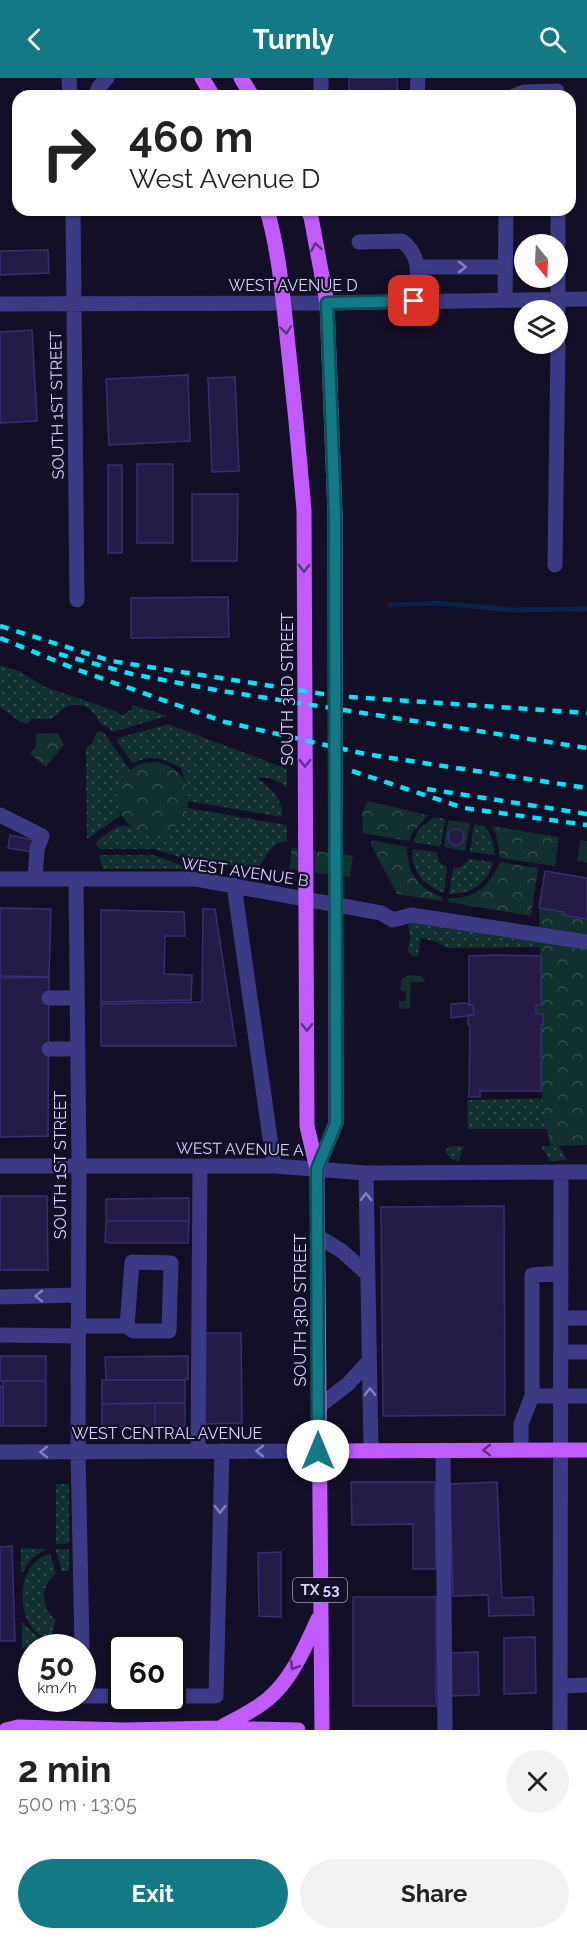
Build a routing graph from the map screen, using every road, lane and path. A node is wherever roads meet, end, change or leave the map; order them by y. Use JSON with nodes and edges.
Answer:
{"nodes":[{"id":1,"x":107,"y":78,"type":"edge"},
{"id":2,"x":557,"y":88,"type":"edge"},
{"id":3,"x":98,"y":90,"type":"edge"},
{"id":4,"x":540,"y":90,"type":"edge"},
{"id":5,"x":73,"y":216,"type":"edge"},
{"id":6,"x":268,"y":216,"type":"edge"},
{"id":7,"x":312,"y":216,"type":"edge"},
{"id":8,"x":506,"y":216,"type":"edge"},
{"id":9,"x":558,"y":216,"type":"edge"},
{"id":10,"x":558,"y":234,"type":"edge"},
{"id":11,"x":359,"y":242,"type":"dead end"},
{"id":12,"x":505,"y":267,"type":"junction"},
{"id":13,"x":419,"y":270,"type":"junction"},
{"id":14,"x":587,"y":299,"type":"edge"},
{"id":15,"x":505,"y":300,"type":"junction"},
{"id":16,"x":414,"y":301,"type":"junction"},
{"id":17,"x":514,"y":301,"type":"edge"},
{"id":18,"x":568,"y":302,"type":"edge"},
{"id":19,"x":74,"y":303,"type":"junction"},
{"id":20,"x":283,"y":303,"type":"junction"},
{"id":21,"x":327,"y":303,"type":"junction"},
{"id":22,"x":0,"y":304,"type":"edge"},
{"id":23,"x":558,"y":354,"type":"edge"},
{"id":24,"x":555,"y":565,"type":"dead end"},
{"id":25,"x":77,"y":600,"type":"dead end"},
{"id":26,"x":0,"y":815,"type":"edge"},
{"id":27,"x":0,"y":879,"type":"edge"},
{"id":28,"x":35,"y":879,"type":"junction"},
{"id":29,"x":76,"y":879,"type":"junction"},
{"id":30,"x":234,"y":885,"type":"junction"},
{"id":31,"x":587,"y":942,"type":"edge"},
{"id":32,"x":49,"y":998,"type":"dead end"},
{"id":33,"x":77,"y":998,"type":"junction"},
{"id":34,"x":49,"y":1049,"type":"dead end"},
{"id":35,"x":78,"y":1049,"type":"junction"},
{"id":36,"x":79,"y":1165,"type":"junction"},
{"id":37,"x":0,"y":1166,"type":"edge"},
{"id":38,"x":200,"y":1166,"type":"junction"},
{"id":39,"x":274,"y":1166,"type":"junction"},
{"id":40,"x":317,"y":1169,"type":"junction"},
{"id":41,"x":561,"y":1172,"type":"junction"},
{"id":42,"x":587,"y":1172,"type":"edge"},
{"id":43,"x":366,"y":1173,"type":"junction"},
{"id":44,"x":317,"y":1236,"type":"junction"},
{"id":45,"x":366,"y":1273,"type":"junction"},
{"id":46,"x":561,"y":1273,"type":"junction"},
{"id":47,"x":78,"y":1295,"type":"junction"},
{"id":48,"x":0,"y":1297,"type":"edge"},
{"id":49,"x":561,"y":1318,"type":"junction"},
{"id":50,"x":587,"y":1318,"type":"edge"},
{"id":51,"x":127,"y":1326,"type":"junction"},
{"id":52,"x":78,"y":1331,"type":"junction"},
{"id":53,"x":0,"y":1335,"type":"edge"},
{"id":54,"x":561,"y":1352,"type":"junction"},
{"id":55,"x":587,"y":1352,"type":"edge"},
{"id":56,"x":369,"y":1361,"type":"junction"},
{"id":57,"x":532,"y":1396,"type":"junction"},
{"id":58,"x":562,"y":1396,"type":"junction"},
{"id":59,"x":587,"y":1396,"type":"edge"},
{"id":60,"x":318,"y":1407,"type":"junction"},
{"id":61,"x":371,"y":1450,"type":"junction"},
{"id":62,"x":443,"y":1450,"type":"junction"},
{"id":63,"x":521,"y":1450,"type":"junction"},
{"id":64,"x":562,"y":1450,"type":"junction"},
{"id":65,"x":587,"y":1450,"type":"edge"},
{"id":66,"x":78,"y":1451,"type":"junction"},
{"id":67,"x":198,"y":1451,"type":"junction"},
{"id":68,"x":222,"y":1451,"type":"junction"},
{"id":69,"x":318,"y":1451,"type":"junction"},
{"id":70,"x":0,"y":1452,"type":"edge"},
{"id":71,"x":320,"y":1614,"type":"junction"},
{"id":72,"x":82,"y":1634,"type":"edge"},
{"id":73,"x":587,"y":1685,"type":"edge"},
{"id":74,"x":561,"y":1686,"type":"junction"},
{"id":75,"x":186,"y":1696,"type":"edge"},
{"id":76,"x":219,"y":1728,"type":"junction"},
{"id":77,"x":6,"y":1730,"type":"edge"},
{"id":78,"x":298,"y":1730,"type":"edge"},
{"id":79,"x":322,"y":1730,"type":"edge"},
{"id":80,"x":445,"y":1730,"type":"edge"},
{"id":81,"x":560,"y":1730,"type":"edge"}],
"edges":[{"from":1,"to":3,"type":"street"},
{"from":2,"to":4,"type":"street"},
{"from":5,"to":19,"type":"street","name":"SOUTH 1ST STREET"},
{"from":6,"to":20,"type":"main road","name":"SOUTH 3RD STREET"},
{"from":21,"to":7,"type":"main road","name":"SOUTH 3RD STREET","one_way":true},
{"from":8,"to":12,"type":"street"},
{"from":9,"to":10,"type":"street"},
{"from":11,"to":13,"type":"street"},
{"from":13,"to":12,"type":"street","one_way":true},
{"from":12,"to":15,"type":"street"},
{"from":13,"to":16,"type":"street"},
{"from":14,"to":18,"type":"street","name":"WEST AVENUE D"},
{"from":15,"to":16,"type":"street","name":"WEST AVENUE D"},
{"from":15,"to":17,"type":"street","name":"WEST AVENUE D"},
{"from":16,"to":21,"type":"street","name":"WEST AVENUE D"},
{"from":19,"to":20,"type":"street","name":"WEST AVENUE D"},
{"from":19,"to":22,"type":"street","name":"WEST AVENUE D"},
{"from":19,"to":25,"type":"street","name":"SOUTH 1ST STREET"},
{"from":20,"to":21,"type":"street","name":"WEST AVENUE D"},
{"from":20,"to":40,"type":"main road","name":"SOUTH 3RD STREET","one_way":true},
{"from":21,"to":40,"type":"main road","name":"SOUTH 3RD STREET"},
{"from":23,"to":24,"type":"street"},
{"from":26,"to":28,"type":"street"},
{"from":27,"to":28,"type":"street","name":"WEST AVENUE B"},
{"from":28,"to":29,"type":"street","name":"WEST AVENUE B"},
{"from":29,"to":30,"type":"street","name":"WEST AVENUE B"},
{"from":29,"to":33,"type":"street","name":"SOUTH 1ST STREET"},
{"from":30,"to":31,"type":"street","name":"WEST AVENUE B"},
{"from":30,"to":39,"type":"street"},
{"from":32,"to":33,"type":"street"},
{"from":33,"to":35,"type":"street","name":"SOUTH 1ST STREET"},
{"from":34,"to":35,"type":"street"},
{"from":35,"to":36,"type":"street","name":"SOUTH 1ST STREET"},
{"from":36,"to":37,"type":"street","name":"WEST AVENUE A"},
{"from":36,"to":38,"type":"street","name":"WEST AVENUE A"},
{"from":36,"to":47,"type":"street","name":"SOUTH 1ST STREET"},
{"from":38,"to":39,"type":"street","name":"WEST AVENUE A"},
{"from":38,"to":67,"type":"street"},
{"from":39,"to":40,"type":"street","name":"WEST AVENUE A"},
{"from":40,"to":43,"type":"street","name":"WEST AVENUE A"},
{"from":40,"to":44,"type":"main road","name":"SOUTH 3RD STREET"},
{"from":41,"to":42,"type":"street","name":"WEST AVENUE A"},
{"from":41,"to":43,"type":"street","name":"WEST AVENUE A"},
{"from":41,"to":46,"type":"street"},
{"from":45,"to":43,"type":"street","one_way":true},
{"from":44,"to":45,"type":"street"},
{"from":44,"to":60,"type":"main road","name":"SOUTH 3RD STREET"},
{"from":45,"to":56,"type":"street"},
{"from":46,"to":49,"type":"street"},
{"from":46,"to":57,"type":"street"},
{"from":47,"to":48,"type":"street","one_way":true},
{"from":47,"to":52,"type":"street","name":"SOUTH 1ST STREET"},
{"from":49,"to":50,"type":"street"},
{"from":49,"to":54,"type":"street"},
{"from":51,"to":51,"type":"street"},
{"from":51,"to":52,"type":"street"},
{"from":52,"to":53,"type":"street"},
{"from":52,"to":66,"type":"street","name":"SOUTH 1ST STREET"},
{"from":54,"to":55,"type":"street"},
{"from":54,"to":58,"type":"street"},
{"from":56,"to":60,"type":"street"},
{"from":61,"to":56,"type":"street","one_way":true},
{"from":57,"to":58,"type":"street"},
{"from":57,"to":63,"type":"street"},
{"from":58,"to":59,"type":"street"},
{"from":58,"to":64,"type":"street"},
{"from":60,"to":69,"type":"main road","name":"SOUTH 3RD STREET"},
{"from":61,"to":62,"type":"main road","name":"WEST CENTRAL AVENUE"},
{"from":61,"to":69,"type":"main road","name":"WEST CENTRAL AVENUE"},
{"from":63,"to":62,"type":"main road","name":"WEST CENTRAL AVENUE","one_way":true},
{"from":62,"to":80,"type":"street"},
{"from":63,"to":64,"type":"main road","name":"WEST CENTRAL AVENUE"},
{"from":64,"to":65,"type":"main road","name":"WEST CENTRAL AVENUE"},
{"from":64,"to":74,"type":"street"},
{"from":66,"to":67,"type":"street","name":"WEST CENTRAL AVENUE"},
{"from":66,"to":70,"type":"street","name":"WEST CENTRAL AVENUE","one_way":true},
{"from":66,"to":72,"type":"street","name":"SOUTH 1ST STREET"},
{"from":67,"to":68,"type":"street","name":"WEST CENTRAL AVENUE"},
{"from":69,"to":68,"type":"street","name":"WEST CENTRAL AVENUE","one_way":true},
{"from":68,"to":75,"type":"street","one_way":true},
{"from":69,"to":71,"type":"main road","number":"TX 53"},
{"from":71,"to":76,"type":"main road","one_way":true},
{"from":71,"to":79,"type":"main road","number":"TX 53"},
{"from":73,"to":74,"type":"street"},
{"from":74,"to":81,"type":"street"},
{"from":76,"to":77,"type":"main road"},
{"from":76,"to":78,"type":"main road"}]}
